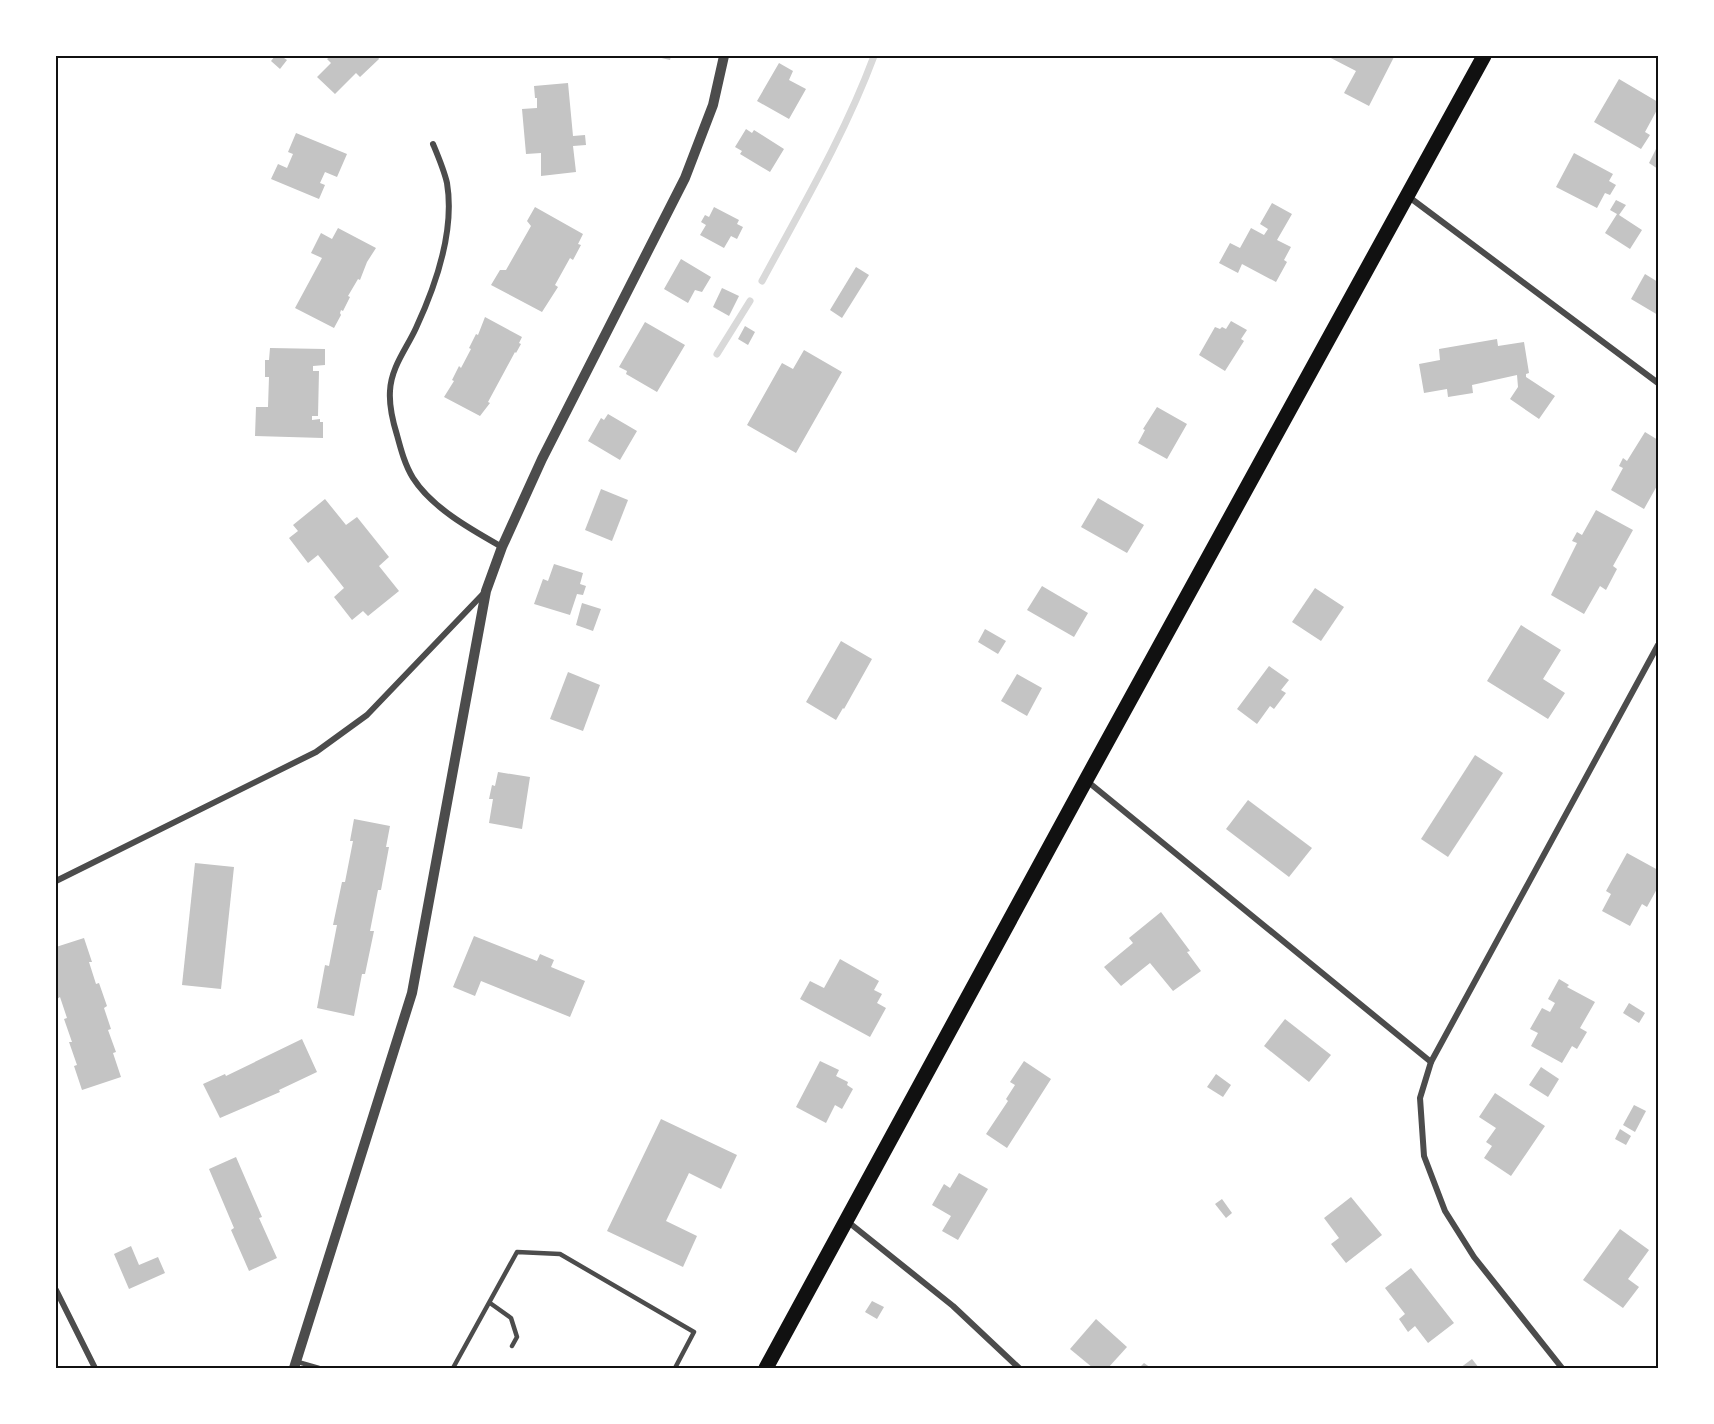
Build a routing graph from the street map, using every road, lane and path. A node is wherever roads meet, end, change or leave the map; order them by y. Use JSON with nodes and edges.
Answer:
{"nodes":[{"id":1,"x":724,"y":56,"type":"edge"},
{"id":2,"x":1484,"y":56,"type":"edge"},
{"id":3,"x":433,"y":144,"type":"dead end"},
{"id":4,"x":1407,"y":196,"type":"junction"},
{"id":5,"x":1659,"y":383,"type":"edge"},
{"id":6,"x":502,"y":547,"type":"junction"},
{"id":7,"x":486,"y":591,"type":"junction"},
{"id":8,"x":1659,"y":645,"type":"edge"},
{"id":9,"x":1086,"y":780,"type":"junction"},
{"id":10,"x":56,"y":881,"type":"edge"},
{"id":11,"x":1431,"y":1062,"type":"junction"},
{"id":12,"x":846,"y":1220,"type":"junction"},
{"id":13,"x":56,"y":1290,"type":"edge"},
{"id":14,"x":490,"y":1303,"type":"junction"},
{"id":15,"x":512,"y":1346,"type":"dead end"},
{"id":16,"x":294,"y":1365,"type":"edge"},
{"id":17,"x":95,"y":1368,"type":"edge"},
{"id":18,"x":319,"y":1368,"type":"edge"},
{"id":19,"x":453,"y":1368,"type":"edge"},
{"id":20,"x":675,"y":1368,"type":"edge"},
{"id":21,"x":766,"y":1368,"type":"edge"},
{"id":22,"x":1019,"y":1368,"type":"edge"},
{"id":23,"x":1562,"y":1368,"type":"edge"}],
"edges":[{"from":1,"to":6,"type":"street"},
{"from":2,"to":4,"type":"main road"},
{"from":3,"to":6,"type":"street"},
{"from":4,"to":5,"type":"street"},
{"from":4,"to":9,"type":"main road"},
{"from":6,"to":7,"type":"street"},
{"from":7,"to":10,"type":"street"},
{"from":7,"to":16,"type":"street"},
{"from":8,"to":11,"type":"street"},
{"from":9,"to":11,"type":"street"},
{"from":9,"to":12,"type":"main road"},
{"from":11,"to":23,"type":"street"},
{"from":12,"to":21,"type":"main road"},
{"from":12,"to":22,"type":"street"},
{"from":13,"to":17,"type":"street"},
{"from":14,"to":15,"type":"lane"},
{"from":14,"to":19,"type":"lane"},
{"from":14,"to":20,"type":"lane"},
{"from":16,"to":18,"type":"lane"}]}
